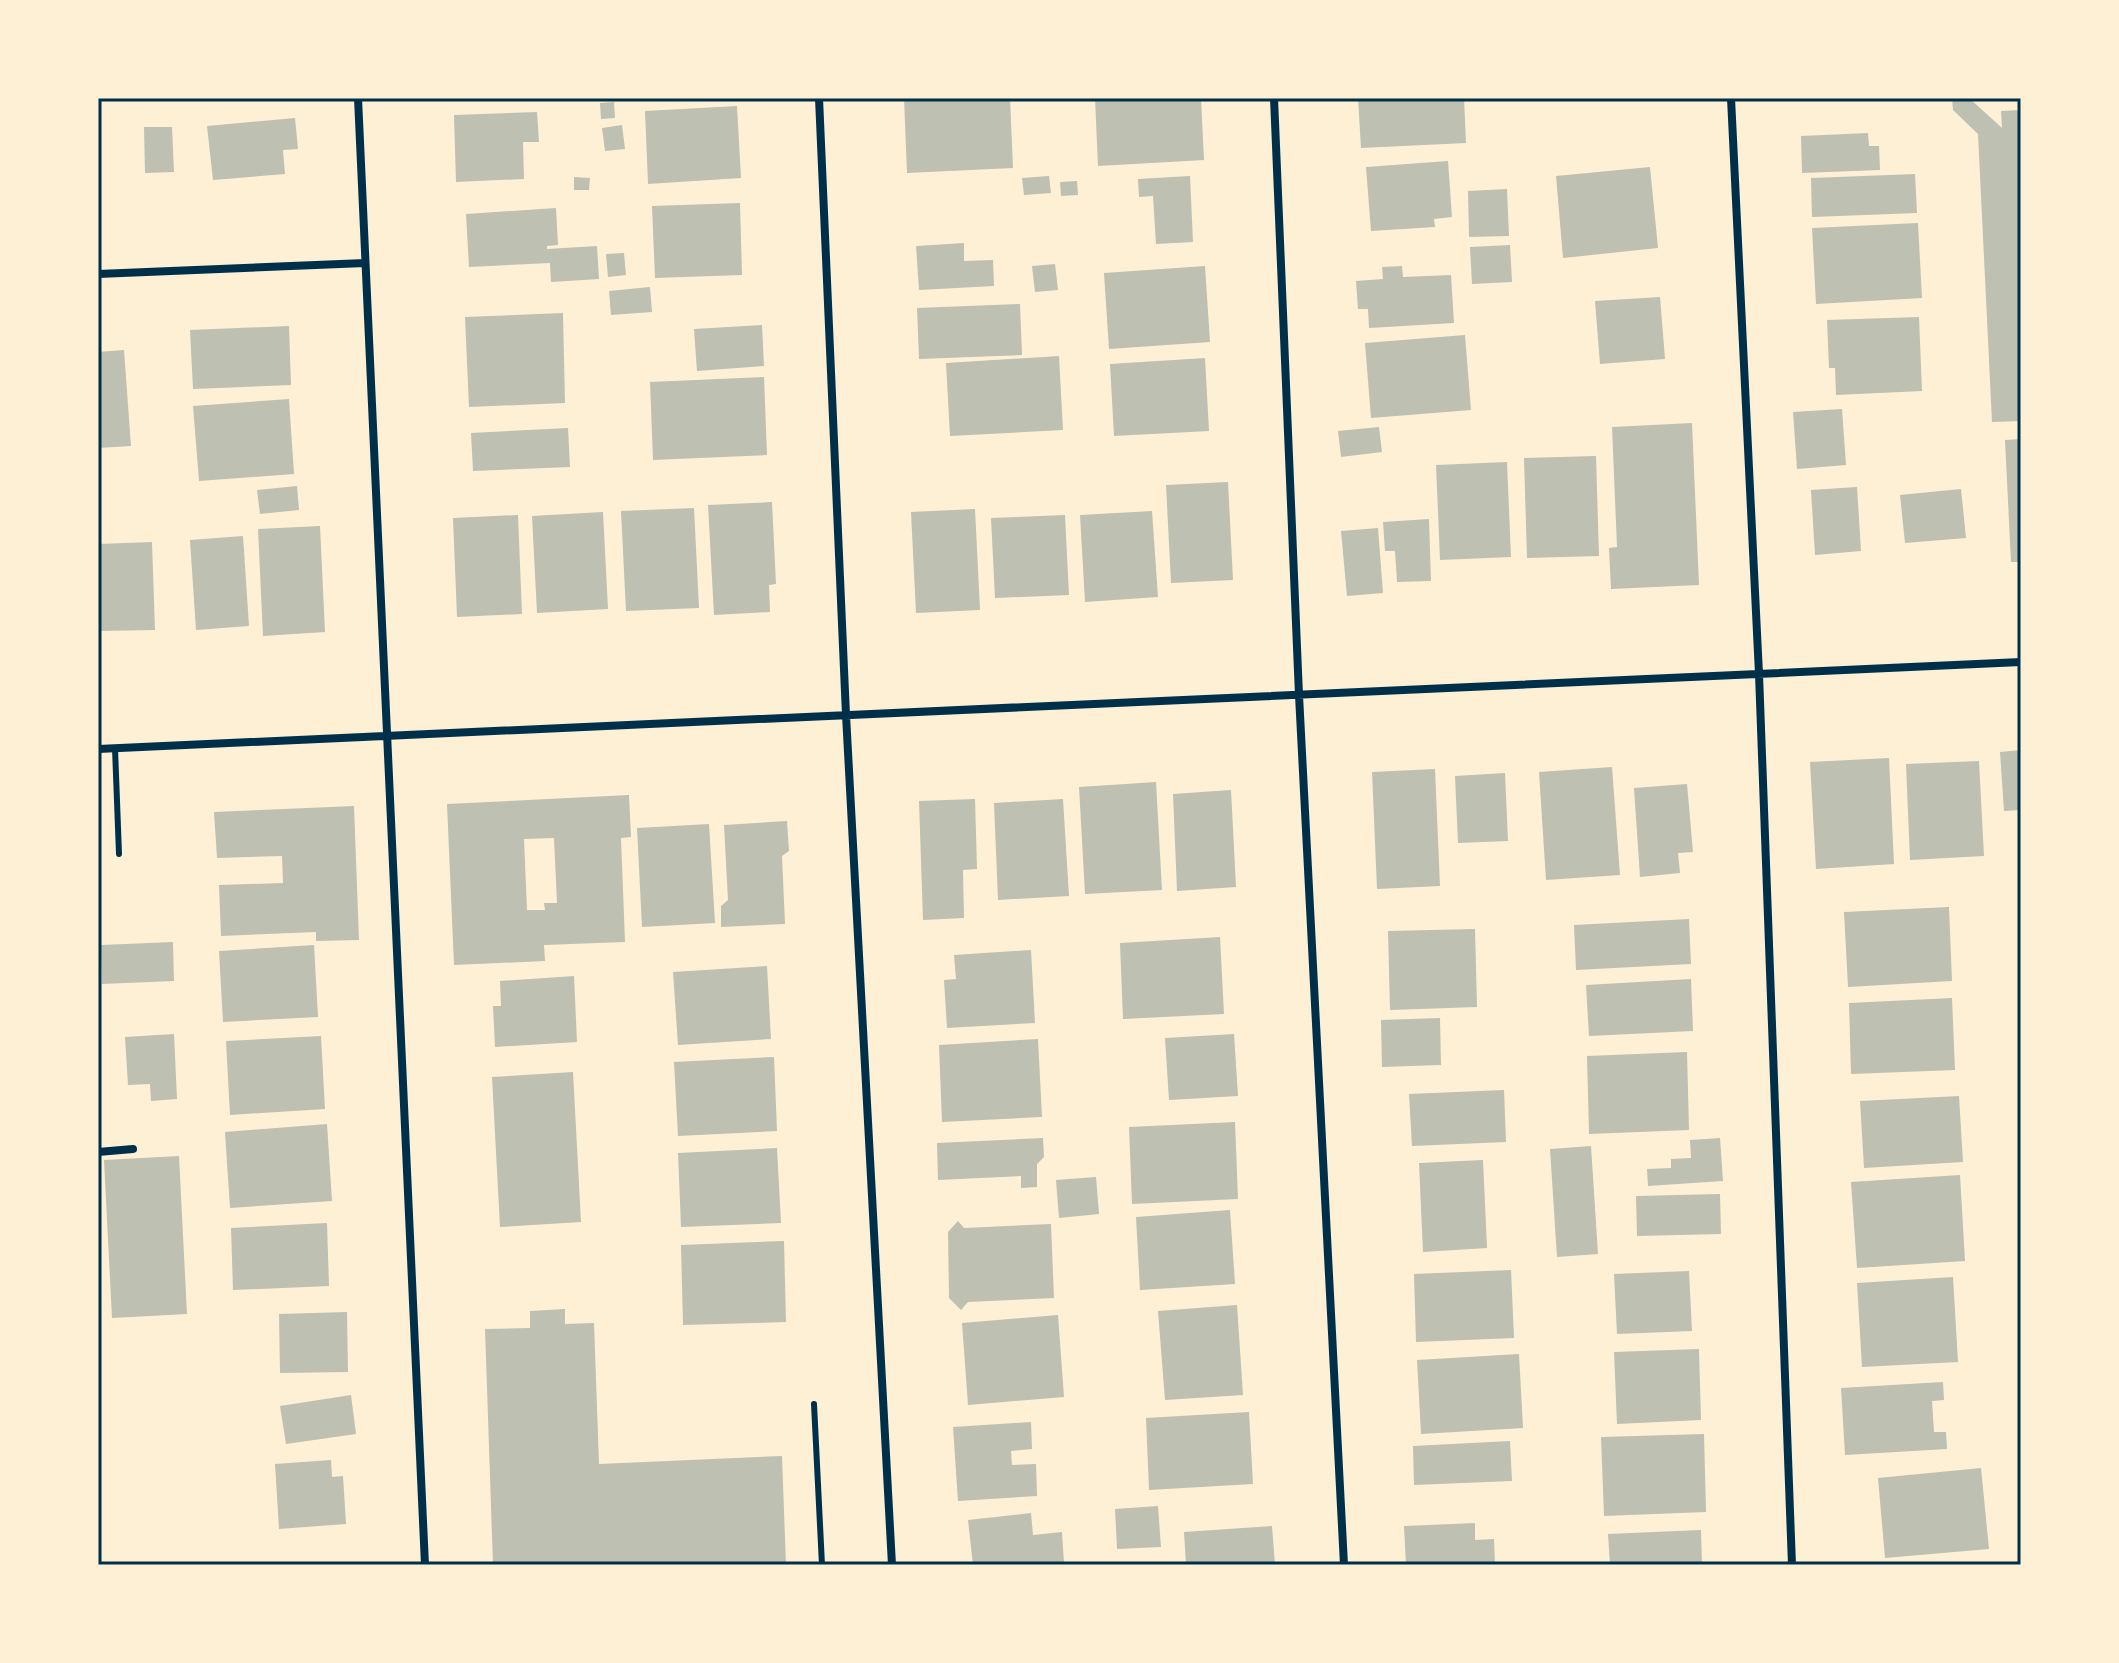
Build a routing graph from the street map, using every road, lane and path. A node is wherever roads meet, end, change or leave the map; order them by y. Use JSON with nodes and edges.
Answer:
{"nodes":[{"id":1,"x":358,"y":98,"type":"edge"},
{"id":2,"x":819,"y":98,"type":"edge"},
{"id":3,"x":1274,"y":98,"type":"edge"},
{"id":4,"x":1731,"y":98,"type":"edge"},
{"id":5,"x":365,"y":263,"type":"junction"},
{"id":6,"x":98,"y":274,"type":"edge"},
{"id":7,"x":2021,"y":662,"type":"edge"},
{"id":8,"x":1759,"y":674,"type":"junction"},
{"id":9,"x":1299,"y":695,"type":"junction"},
{"id":10,"x":846,"y":715,"type":"junction"},
{"id":11,"x":385,"y":736,"type":"junction"},
{"id":12,"x":115,"y":748,"type":"junction"},
{"id":13,"x":98,"y":749,"type":"edge"},
{"id":14,"x":119,"y":854,"type":"dead end"},
{"id":15,"x":133,"y":1149,"type":"dead end"},
{"id":16,"x":98,"y":1152,"type":"edge"},
{"id":17,"x":814,"y":1404,"type":"dead end"},
{"id":18,"x":425,"y":1565,"type":"edge"},
{"id":19,"x":822,"y":1565,"type":"edge"},
{"id":20,"x":892,"y":1565,"type":"edge"},
{"id":21,"x":1344,"y":1565,"type":"edge"},
{"id":22,"x":1792,"y":1565,"type":"edge"}],
"edges":[{"from":1,"to":5,"type":"street"},
{"from":2,"to":10,"type":"street"},
{"from":3,"to":9,"type":"street"},
{"from":4,"to":8,"type":"street"},
{"from":5,"to":6,"type":"street"},
{"from":5,"to":11,"type":"street"},
{"from":7,"to":8,"type":"street"},
{"from":8,"to":9,"type":"street"},
{"from":8,"to":22,"type":"street"},
{"from":9,"to":10,"type":"street"},
{"from":9,"to":21,"type":"street"},
{"from":10,"to":11,"type":"street"},
{"from":10,"to":20,"type":"street"},
{"from":11,"to":12,"type":"street"},
{"from":11,"to":18,"type":"street"},
{"from":12,"to":13,"type":"street"},
{"from":12,"to":14,"type":"lane"},
{"from":15,"to":16,"type":"street"},
{"from":17,"to":19,"type":"lane"}]}
